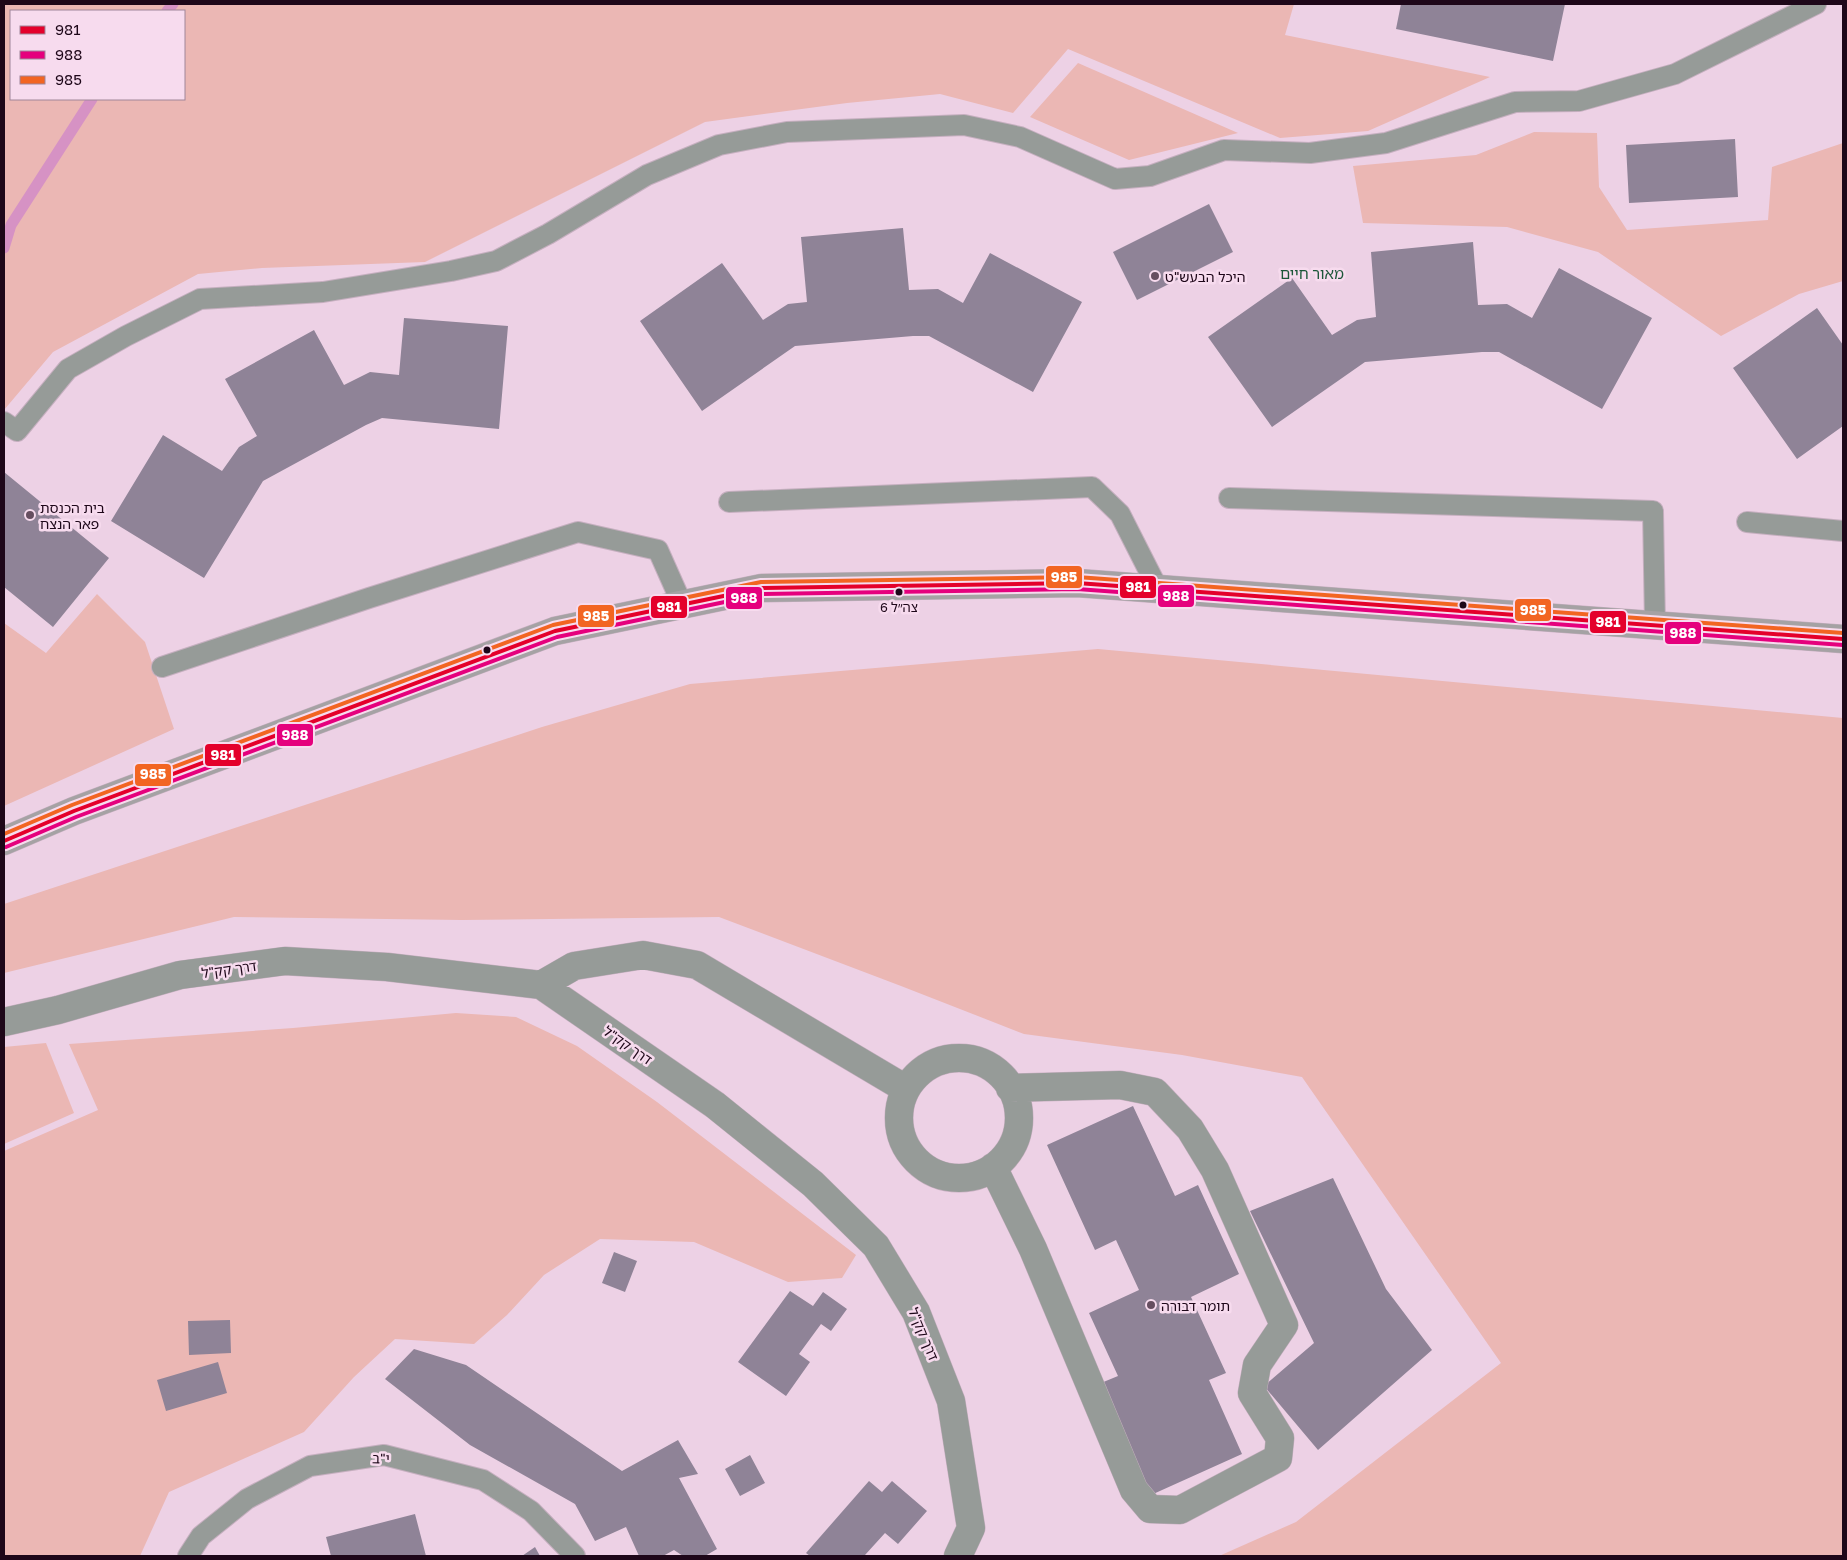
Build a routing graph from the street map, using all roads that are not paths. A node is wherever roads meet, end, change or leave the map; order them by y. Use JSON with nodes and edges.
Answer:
{"nodes":[{"id":1,"x":1816,"y":4,"type":"edge"},
{"id":2,"x":4,"y":422,"type":"edge"},
{"id":3,"x":1229,"y":498,"type":"dead end"},
{"id":4,"x":729,"y":502,"type":"dead end"},
{"id":5,"x":1747,"y":522,"type":"dead end"},
{"id":6,"x":1843,"y":531,"type":"edge"},
{"id":7,"x":1158,"y":589,"type":"junction"},
{"id":8,"x":682,"y":604,"type":"junction"},
{"id":9,"x":1655,"y":625,"type":"junction"},
{"id":10,"x":1843,"y":639,"type":"edge"},
{"id":11,"x":162,"y":667,"type":"dead end"},
{"id":12,"x":4,"y":840,"type":"edge"},
{"id":13,"x":541,"y":985,"type":"junction"},
{"id":14,"x":4,"y":1022,"type":"edge"},
{"id":15,"x":1010,"y":1088,"type":"junction"},
{"id":16,"x":906,"y":1089,"type":"junction"},
{"id":17,"x":993,"y":1167,"type":"junction"},
{"id":18,"x":188,"y":1556,"type":"edge"},
{"id":19,"x":575,"y":1556,"type":"edge"},
{"id":20,"x":958,"y":1556,"type":"edge"}],
"edges":[{"from":1,"to":2,"type":"lane"},
{"from":3,"to":9,"type":"lane"},
{"from":4,"to":7,"type":"lane"},
{"from":5,"to":6,"type":"lane"},
{"from":7,"to":8,"type":"street"},
{"from":7,"to":9,"type":"street"},
{"from":8,"to":11,"type":"lane"},
{"from":8,"to":12,"type":"street"},
{"from":9,"to":10,"type":"street"},
{"from":13,"to":14,"type":"street","name":"דרך קק\"ל"},
{"from":13,"to":16,"type":"street"},
{"from":13,"to":20,"type":"street","name":"דרך קק\"ל"},
{"from":15,"to":16,"type":"street"},
{"from":15,"to":17,"type":"street"},
{"from":15,"to":17,"type":"street"},
{"from":16,"to":17,"type":"street"},
{"from":18,"to":19,"type":"lane","name":"י\"ב"}]}
